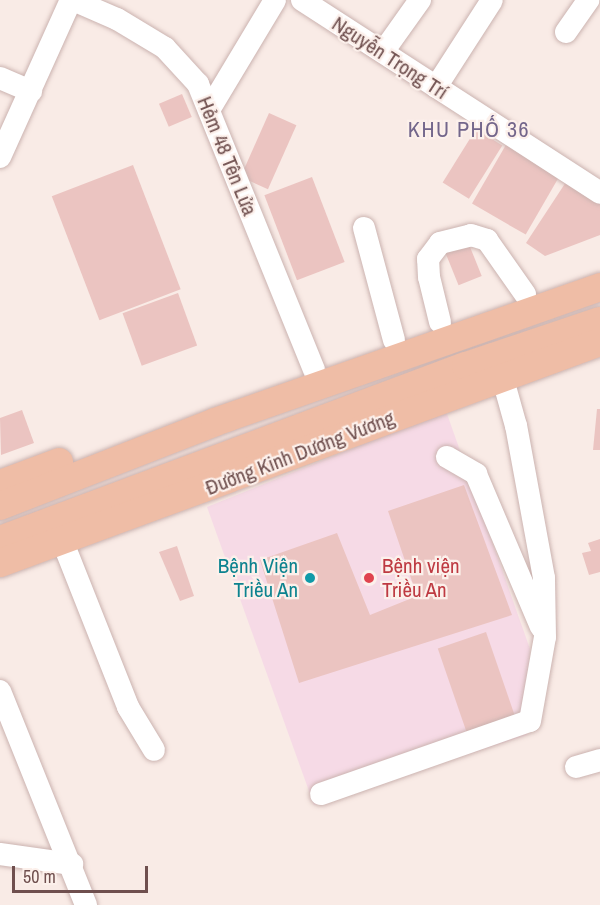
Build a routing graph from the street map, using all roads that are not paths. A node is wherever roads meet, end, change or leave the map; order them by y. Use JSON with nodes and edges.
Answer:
{"nodes":[{"id":1,"x":72,"y":0,"type":"edge"},
{"id":2,"x":276,"y":0,"type":"edge"},
{"id":3,"x":302,"y":0,"type":"edge"},
{"id":4,"x":420,"y":0,"type":"edge"},
{"id":5,"x":492,"y":0,"type":"edge"},
{"id":6,"x":588,"y":0,"type":"edge"},
{"id":7,"x":122,"y":9,"type":"edge"},
{"id":8,"x":566,"y":32,"type":"dead end"},
{"id":9,"x":383,"y":52,"type":"junction"},
{"id":10,"x":0,"y":78,"type":"edge"},
{"id":11,"x":436,"y":87,"type":"junction"},
{"id":12,"x":31,"y":91,"type":"junction"},
{"id":13,"x":209,"y":110,"type":"junction"},
{"id":14,"x":0,"y":157,"type":"edge"},
{"id":15,"x":597,"y":184,"type":"edge"},
{"id":16,"x":364,"y":228,"type":"dead end"},
{"id":17,"x":600,"y":266,"type":"edge"},
{"id":18,"x":600,"y":286,"type":"edge"},
{"id":19,"x":525,"y":294,"type":"junction"},
{"id":20,"x":600,"y":321,"type":"edge"},
{"id":21,"x":440,"y":322,"type":"junction"},
{"id":22,"x":394,"y":340,"type":"junction"},
{"id":23,"x":600,"y":342,"type":"edge"},
{"id":24,"x":502,"y":376,"type":"junction"},
{"id":25,"x":317,"y":377,"type":"junction"},
{"id":26,"x":212,"y":415,"type":"junction"},
{"id":27,"x":447,"y":457,"type":"dead end"},
{"id":28,"x":230,"y":467,"type":"junction"},
{"id":29,"x":0,"y":484,"type":"edge"},
{"id":30,"x":0,"y":506,"type":"edge"},
{"id":31,"x":0,"y":540,"type":"edge"},
{"id":32,"x":62,"y":540,"type":"junction"},
{"id":33,"x":0,"y":563,"type":"edge"},
{"id":34,"x":545,"y":637,"type":"junction"},
{"id":35,"x":0,"y":691,"type":"edge"},
{"id":36,"x":5,"y":719,"type":"edge"},
{"id":37,"x":154,"y":750,"type":"dead end"},
{"id":38,"x":600,"y":760,"type":"edge"},
{"id":39,"x":576,"y":767,"type":"dead end"},
{"id":40,"x":321,"y":794,"type":"dead end"},
{"id":41,"x":0,"y":854,"type":"edge"},
{"id":42,"x":72,"y":864,"type":"junction"},
{"id":43,"x":86,"y":905,"type":"edge"}],
"edges":[{"from":1,"to":7,"type":"street","name":"Hẻm 48 Tên Lửa"},
{"from":1,"to":12,"type":"street"},
{"from":2,"to":13,"type":"street"},
{"from":3,"to":9,"type":"street","name":"Nguyễn Trọng Trí"},
{"from":4,"to":9,"type":"street"},
{"from":5,"to":11,"type":"street"},
{"from":6,"to":8,"type":"street"},
{"from":7,"to":13,"type":"street","name":"Hẻm 48 Tên Lửa"},
{"from":9,"to":11,"type":"street","name":"Nguyễn Trọng Trí"},
{"from":10,"to":12,"type":"street"},
{"from":11,"to":15,"type":"street","name":"Nguyễn Trọng Trí"},
{"from":12,"to":14,"type":"street"},
{"from":13,"to":25,"type":"street","name":"Hẻm 48 Tên Lửa"},
{"from":16,"to":22,"type":"street"},
{"from":17,"to":19,"type":"main road"},
{"from":18,"to":25,"type":"main road"},
{"from":19,"to":21,"type":"main road"},
{"from":19,"to":21,"type":"street"},
{"from":20,"to":28,"type":"main road","name":"Đường Kinh Dương Vương"},
{"from":21,"to":22,"type":"main road"},
{"from":22,"to":25,"type":"main road"},
{"from":23,"to":24,"type":"main road","name":"Đường Kinh Dương Vương"},
{"from":24,"to":28,"type":"main road","name":"Đường Kinh Dương Vương"},
{"from":24,"to":34,"type":"street"},
{"from":25,"to":26,"type":"main road"},
{"from":26,"to":28,"type":"main road"},
{"from":26,"to":29,"type":"main road"},
{"from":26,"to":30,"type":"main road"},
{"from":27,"to":34,"type":"street"},
{"from":28,"to":31,"type":"main road","name":"Đường Kinh Dương Vương"},
{"from":28,"to":32,"type":"main road","name":"Đường Kinh Dương Vương"},
{"from":32,"to":33,"type":"main road","name":"Đường Kinh Dương Vương"},
{"from":32,"to":37,"type":"street"},
{"from":34,"to":40,"type":"street"},
{"from":35,"to":36,"type":"street"},
{"from":36,"to":42,"type":"street"},
{"from":38,"to":39,"type":"street"},
{"from":41,"to":42,"type":"street"},
{"from":42,"to":43,"type":"street"}]}
